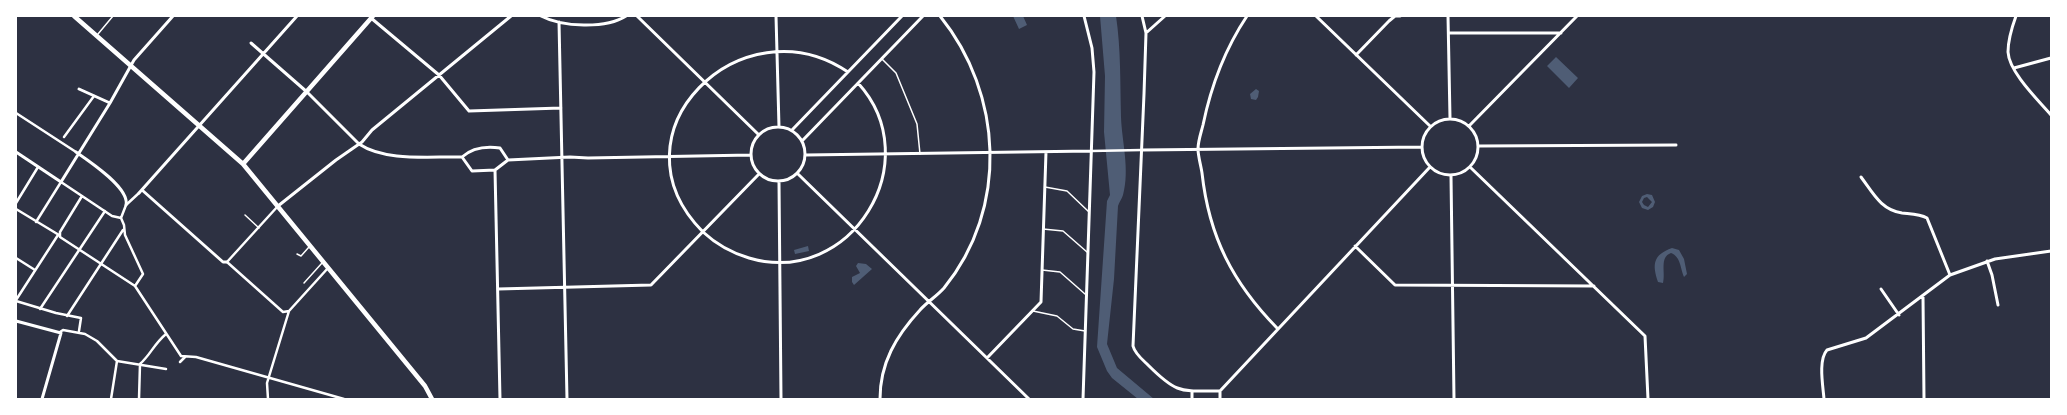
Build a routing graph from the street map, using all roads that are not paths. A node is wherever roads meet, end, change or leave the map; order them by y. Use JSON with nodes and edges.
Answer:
{"nodes":[{"id":1,"x":74,"y":16,"type":"edge"},
{"id":2,"x":113,"y":16,"type":"edge"},
{"id":3,"x":172,"y":16,"type":"edge"},
{"id":4,"x":297,"y":16,"type":"edge"},
{"id":5,"x":511,"y":16,"type":"edge"},
{"id":6,"x":541,"y":16,"type":"edge"},
{"id":7,"x":626,"y":16,"type":"edge"},
{"id":8,"x":637,"y":16,"type":"edge"},
{"id":9,"x":776,"y":16,"type":"edge"},
{"id":10,"x":902,"y":16,"type":"edge"},
{"id":11,"x":923,"y":16,"type":"edge"},
{"id":12,"x":940,"y":16,"type":"edge"},
{"id":13,"x":1084,"y":16,"type":"edge"},
{"id":14,"x":1142,"y":16,"type":"edge"},
{"id":15,"x":1165,"y":16,"type":"edge"},
{"id":16,"x":1248,"y":16,"type":"edge"},
{"id":17,"x":1316,"y":16,"type":"edge"},
{"id":18,"x":1400,"y":16,"type":"edge"},
{"id":19,"x":1448,"y":16,"type":"edge"},
{"id":20,"x":1577,"y":16,"type":"edge"},
{"id":21,"x":2016,"y":16,"type":"edge"},
{"id":22,"x":372,"y":17,"type":"edge"},
{"id":23,"x":560,"y":22,"type":"junction"},
{"id":24,"x":1146,"y":33,"type":"junction"},
{"id":25,"x":1449,"y":33,"type":"junction"},
{"id":26,"x":1561,"y":33,"type":"junction"},
{"id":27,"x":96,"y":36,"type":"junction"},
{"id":28,"x":251,"y":43,"type":"dead end"},
{"id":29,"x":771,"y":46,"type":"dead end"},
{"id":30,"x":777,"y":46,"type":"junction"},
{"id":31,"x":783,"y":46,"type":"dead end"},
{"id":32,"x":802,"y":49,"type":"dead end"},
{"id":33,"x":815,"y":53,"type":"dead end"},
{"id":34,"x":264,"y":54,"type":"junction"},
{"id":35,"x":822,"y":55,"type":"dead end"},
{"id":36,"x":1356,"y":55,"type":"junction"},
{"id":37,"x":2051,"y":58,"type":"edge"},
{"id":38,"x":882,"y":59,"type":"junction"},
{"id":39,"x":131,"y":67,"type":"junction"},
{"id":40,"x":2014,"y":68,"type":"junction"},
{"id":41,"x":848,"y":72,"type":"junction"},
{"id":42,"x":705,"y":74,"type":"dead end"},
{"id":43,"x":439,"y":75,"type":"junction"},
{"id":44,"x":700,"y":78,"type":"junction"},
{"id":45,"x":697,"y":82,"type":"dead end"},
{"id":46,"x":858,"y":83,"type":"junction"},
{"id":47,"x":79,"y":89,"type":"dead end"},
{"id":48,"x":307,"y":92,"type":"junction"},
{"id":49,"x":94,"y":96,"type":"junction"},
{"id":50,"x":683,"y":101,"type":"dead end"},
{"id":51,"x":110,"y":103,"type":"junction"},
{"id":52,"x":561,"y":108,"type":"junction"},
{"id":53,"x":16,"y":113,"type":"edge"},
{"id":54,"x":2051,"y":115,"type":"edge"},
{"id":55,"x":1450,"y":118,"type":"junction"},
{"id":56,"x":199,"y":125,"type":"junction"},
{"id":57,"x":1430,"y":126,"type":"junction"},
{"id":58,"x":1469,"y":126,"type":"junction"},
{"id":59,"x":779,"y":127,"type":"junction"},
{"id":60,"x":792,"y":130,"type":"junction"},
{"id":61,"x":759,"y":136,"type":"junction"},
{"id":62,"x":64,"y":137,"type":"dead end"},
{"id":63,"x":802,"y":141,"type":"junction"},
{"id":64,"x":359,"y":144,"type":"junction"},
{"id":65,"x":1676,"y":145,"type":"dead end"},
{"id":66,"x":1479,"y":146,"type":"junction"},
{"id":67,"x":1422,"y":148,"type":"junction"},
{"id":68,"x":1142,"y":150,"type":"junction"},
{"id":69,"x":1091,"y":151,"type":"junction"},
{"id":70,"x":1198,"y":151,"type":"junction"},
{"id":71,"x":16,"y":152,"type":"edge"},
{"id":72,"x":992,"y":152,"type":"junction"},
{"id":73,"x":1046,"y":152,"type":"junction"},
{"id":74,"x":78,"y":153,"type":"junction"},
{"id":75,"x":886,"y":154,"type":"junction"},
{"id":76,"x":920,"y":154,"type":"junction"},
{"id":77,"x":751,"y":155,"type":"junction"},
{"id":78,"x":806,"y":155,"type":"junction"},
{"id":79,"x":670,"y":156,"type":"junction"},
{"id":80,"x":462,"y":157,"type":"junction"},
{"id":81,"x":562,"y":157,"type":"junction"},
{"id":82,"x":508,"y":160,"type":"junction"},
{"id":83,"x":243,"y":164,"type":"junction"},
{"id":84,"x":38,"y":167,"type":"junction"},
{"id":85,"x":1430,"y":167,"type":"junction"},
{"id":86,"x":1470,"y":167,"type":"junction"},
{"id":87,"x":495,"y":170,"type":"junction"},
{"id":88,"x":760,"y":174,"type":"junction"},
{"id":89,"x":798,"y":174,"type":"junction"},
{"id":90,"x":1451,"y":176,"type":"junction"},
{"id":91,"x":1861,"y":177,"type":"dead end"},
{"id":92,"x":61,"y":182,"type":"junction"},
{"id":93,"x":779,"y":182,"type":"junction"},
{"id":94,"x":1045,"y":187,"type":"junction"},
{"id":95,"x":142,"y":190,"type":"junction"},
{"id":96,"x":139,"y":193,"type":"joint"},
{"id":97,"x":82,"y":196,"type":"junction"},
{"id":98,"x":16,"y":203,"type":"edge"},
{"id":99,"x":126,"y":205,"type":"junction"},
{"id":100,"x":278,"y":206,"type":"junction"},
{"id":101,"x":16,"y":209,"type":"edge"},
{"id":102,"x":105,"y":211,"type":"junction"},
{"id":103,"x":1089,"y":212,"type":"junction"},
{"id":104,"x":245,"y":215,"type":"dead end"},
{"id":105,"x":120,"y":218,"type":"junction"},
{"id":106,"x":36,"y":222,"type":"junction"},
{"id":107,"x":259,"y":228,"type":"junction"},
{"id":108,"x":124,"y":229,"type":"junction"},
{"id":109,"x":855,"y":229,"type":"junction"},
{"id":110,"x":1043,"y":229,"type":"junction"},
{"id":111,"x":704,"y":232,"type":"junction"},
{"id":112,"x":59,"y":235,"type":"junction"},
{"id":113,"x":310,"y":246,"type":"junction"},
{"id":114,"x":1355,"y":246,"type":"junction"},
{"id":115,"x":80,"y":249,"type":"junction"},
{"id":116,"x":2051,"y":251,"type":"edge"},
{"id":117,"x":297,"y":254,"type":"dead end"},
{"id":118,"x":1088,"y":254,"type":"junction"},
{"id":119,"x":16,"y":258,"type":"edge"},
{"id":120,"x":1986,"y":261,"type":"junction"},
{"id":121,"x":227,"y":262,"type":"junction"},
{"id":122,"x":323,"y":262,"type":"junction"},
{"id":123,"x":780,"y":262,"type":"junction"},
{"id":124,"x":102,"y":263,"type":"junction"},
{"id":125,"x":328,"y":268,"type":"junction"},
{"id":126,"x":35,"y":270,"type":"junction"},
{"id":127,"x":1042,"y":270,"type":"junction"},
{"id":128,"x":1950,"y":275,"type":"junction"},
{"id":129,"x":304,"y":283,"type":"dead end"},
{"id":130,"x":1452,"y":285,"type":"junction"},
{"id":131,"x":135,"y":286,"type":"junction"},
{"id":132,"x":1594,"y":286,"type":"junction"},
{"id":133,"x":498,"y":288,"type":"junction"},
{"id":134,"x":565,"y":288,"type":"junction"},
{"id":135,"x":1880,"y":289,"type":"dead end"},
{"id":136,"x":1087,"y":295,"type":"junction"},
{"id":137,"x":1923,"y":297,"type":"junction"},
{"id":138,"x":16,"y":300,"type":"edge"},
{"id":139,"x":929,"y":301,"type":"junction"},
{"id":140,"x":1998,"y":305,"type":"dead end"},
{"id":141,"x":40,"y":309,"type":"junction"},
{"id":142,"x":289,"y":311,"type":"junction"},
{"id":143,"x":1033,"y":311,"type":"junction"},
{"id":144,"x":1899,"y":314,"type":"junction"},
{"id":145,"x":67,"y":316,"type":"junction"},
{"id":146,"x":16,"y":321,"type":"edge"},
{"id":147,"x":1277,"y":328,"type":"junction"},
{"id":148,"x":78,"y":331,"type":"junction"},
{"id":149,"x":1086,"y":331,"type":"junction"},
{"id":150,"x":60,"y":332,"type":"junction"},
{"id":151,"x":166,"y":334,"type":"junction"},
{"id":152,"x":186,"y":357,"type":"junction"},
{"id":153,"x":987,"y":358,"type":"junction"},
{"id":154,"x":117,"y":361,"type":"junction"},
{"id":155,"x":180,"y":362,"type":"dead end"},
{"id":156,"x":140,"y":364,"type":"junction"},
{"id":157,"x":166,"y":369,"type":"dead end"},
{"id":158,"x":269,"y":377,"type":"junction"},
{"id":159,"x":1192,"y":391,"type":"junction"},
{"id":160,"x":1220,"y":391,"type":"junction"},
{"id":161,"x":42,"y":399,"type":"edge"},
{"id":162,"x":111,"y":399,"type":"edge"},
{"id":163,"x":139,"y":399,"type":"edge"},
{"id":164,"x":268,"y":399,"type":"edge"},
{"id":165,"x":344,"y":399,"type":"edge"},
{"id":166,"x":432,"y":399,"type":"edge"},
{"id":167,"x":500,"y":399,"type":"edge"},
{"id":168,"x":567,"y":399,"type":"edge"},
{"id":169,"x":781,"y":399,"type":"edge"},
{"id":170,"x":880,"y":399,"type":"edge"},
{"id":171,"x":1029,"y":399,"type":"edge"},
{"id":172,"x":1083,"y":399,"type":"edge"},
{"id":173,"x":1192,"y":399,"type":"edge"},
{"id":174,"x":1220,"y":399,"type":"edge"},
{"id":175,"x":1454,"y":399,"type":"edge"},
{"id":176,"x":1648,"y":399,"type":"edge"},
{"id":177,"x":1824,"y":399,"type":"edge"},
{"id":178,"x":1924,"y":399,"type":"edge"}],
"edges":[{"from":1,"to":27,"type":"main road"},
{"from":2,"to":27,"type":"lane"},
{"from":3,"to":39,"type":"street"},
{"from":4,"to":34,"type":"street"},
{"from":5,"to":43,"type":"street"},
{"from":6,"to":23,"type":"street"},
{"from":7,"to":23,"type":"street"},
{"from":8,"to":44,"type":"street"},
{"from":9,"to":30,"type":"street"},
{"from":10,"to":41,"type":"street"},
{"from":11,"to":38,"type":"street"},
{"from":12,"to":72,"type":"street"},
{"from":13,"to":69,"type":"street"},
{"from":14,"to":24,"type":"street"},
{"from":15,"to":24,"type":"street"},
{"from":16,"to":70,"type":"street"},
{"from":17,"to":36,"type":"street"},
{"from":18,"to":36,"type":"street"},
{"from":19,"to":25,"type":"street"},
{"from":20,"to":26,"type":"street"},
{"from":21,"to":40,"type":"street"},
{"from":22,"to":43,"type":"street"},
{"from":22,"to":48,"type":"main road"},
{"from":23,"to":52,"type":"street"},
{"from":24,"to":68,"type":"street"},
{"from":25,"to":26,"type":"street"},
{"from":25,"to":55,"type":"street"},
{"from":26,"to":58,"type":"street"},
{"from":27,"to":39,"type":"main road"},
{"from":28,"to":34,"type":"street"},
{"from":29,"to":30,"type":"street"},
{"from":30,"to":31,"type":"street"},
{"from":30,"to":59,"type":"street"},
{"from":32,"to":33,"type":"street"},
{"from":34,"to":48,"type":"street"},
{"from":34,"to":56,"type":"street"},
{"from":35,"to":41,"type":"street"},
{"from":36,"to":57,"type":"street"},
{"from":37,"to":40,"type":"street"},
{"from":38,"to":46,"type":"street"},
{"from":38,"to":76,"type":"lane"},
{"from":39,"to":51,"type":"street"},
{"from":39,"to":56,"type":"main road"},
{"from":40,"to":54,"type":"street"},
{"from":41,"to":60,"type":"street"},
{"from":42,"to":44,"type":"street"},
{"from":43,"to":52,"type":"street"},
{"from":43,"to":64,"type":"street"},
{"from":44,"to":45,"type":"street"},
{"from":44,"to":61,"type":"street"},
{"from":46,"to":63,"type":"street"},
{"from":46,"to":75,"type":"street"},
{"from":47,"to":49,"type":"street"},
{"from":48,"to":64,"type":"street"},
{"from":48,"to":83,"type":"main road"},
{"from":49,"to":51,"type":"street"},
{"from":49,"to":62,"type":"street"},
{"from":50,"to":79,"type":"street"},
{"from":51,"to":74,"type":"street"},
{"from":52,"to":81,"type":"street"},
{"from":53,"to":74,"type":"street"},
{"from":55,"to":57,"type":"street"},
{"from":55,"to":58,"type":"street"},
{"from":56,"to":83,"type":"main road"},
{"from":56,"to":95,"type":"street"},
{"from":57,"to":67,"type":"street"},
{"from":58,"to":66,"type":"street"},
{"from":59,"to":60,"type":"street"},
{"from":59,"to":61,"type":"street"},
{"from":60,"to":63,"type":"street"},
{"from":61,"to":77,"type":"street"},
{"from":63,"to":78,"type":"street"},
{"from":64,"to":80,"type":"street"},
{"from":64,"to":100,"type":"street"},
{"from":65,"to":66,"type":"street"},
{"from":66,"to":86,"type":"street"},
{"from":67,"to":70,"type":"street"},
{"from":67,"to":85,"type":"street"},
{"from":68,"to":69,"type":"street"},
{"from":68,"to":70,"type":"street"},
{"from":68,"to":159,"type":"street"},
{"from":69,"to":73,"type":"street"},
{"from":69,"to":103,"type":"street"},
{"from":70,"to":147,"type":"street"},
{"from":71,"to":84,"type":"street"},
{"from":72,"to":73,"type":"street"},
{"from":72,"to":76,"type":"street"},
{"from":72,"to":139,"type":"street"},
{"from":73,"to":94,"type":"street"},
{"from":74,"to":92,"type":"street"},
{"from":74,"to":99,"type":"street"},
{"from":75,"to":76,"type":"street"},
{"from":75,"to":78,"type":"street"},
{"from":75,"to":109,"type":"street"},
{"from":77,"to":79,"type":"street"},
{"from":77,"to":88,"type":"street"},
{"from":78,"to":89,"type":"street"},
{"from":79,"to":81,"type":"street"},
{"from":79,"to":111,"type":"street"},
{"from":80,"to":82,"type":"street"},
{"from":80,"to":87,"type":"street"},
{"from":81,"to":82,"type":"street"},
{"from":81,"to":134,"type":"street"},
{"from":82,"to":87,"type":"street"},
{"from":83,"to":100,"type":"main road"},
{"from":84,"to":92,"type":"street"},
{"from":84,"to":98,"type":"street"},
{"from":85,"to":90,"type":"street"},
{"from":85,"to":114,"type":"street"},
{"from":86,"to":90,"type":"street"},
{"from":86,"to":132,"type":"street"},
{"from":87,"to":133,"type":"street"},
{"from":88,"to":93,"type":"street"},
{"from":88,"to":111,"type":"street"},
{"from":89,"to":93,"type":"street"},
{"from":89,"to":109,"type":"street"},
{"from":90,"to":130,"type":"street"},
{"from":91,"to":128,"type":"street"},
{"from":92,"to":97,"type":"street"},
{"from":92,"to":106,"type":"street"},
{"from":93,"to":123,"type":"street"},
{"from":94,"to":103,"type":"lane"},
{"from":94,"to":110,"type":"street"},
{"from":95,"to":96,"type":"street"},
{"from":95,"to":121,"type":"street"},
{"from":96,"to":99,"type":"street"},
{"from":97,"to":102,"type":"street"},
{"from":97,"to":112,"type":"street"},
{"from":99,"to":105,"type":"street"},
{"from":100,"to":107,"type":"street"},
{"from":100,"to":113,"type":"main road"},
{"from":101,"to":106,"type":"street"},
{"from":102,"to":105,"type":"street"},
{"from":102,"to":115,"type":"street"},
{"from":103,"to":118,"type":"street"},
{"from":104,"to":107,"type":"lane"},
{"from":105,"to":108,"type":"street"},
{"from":106,"to":112,"type":"street"},
{"from":107,"to":121,"type":"street"},
{"from":108,"to":124,"type":"street"},
{"from":108,"to":131,"type":"street"},
{"from":109,"to":123,"type":"street"},
{"from":109,"to":139,"type":"street"},
{"from":110,"to":118,"type":"lane"},
{"from":110,"to":127,"type":"street"},
{"from":111,"to":123,"type":"street"},
{"from":111,"to":134,"type":"street"},
{"from":112,"to":115,"type":"street"},
{"from":112,"to":126,"type":"street"},
{"from":113,"to":117,"type":"lane"},
{"from":113,"to":122,"type":"main road"},
{"from":114,"to":130,"type":"street"},
{"from":114,"to":147,"type":"street"},
{"from":115,"to":124,"type":"street"},
{"from":115,"to":141,"type":"street"},
{"from":116,"to":120,"type":"street"},
{"from":118,"to":136,"type":"street"},
{"from":119,"to":126,"type":"street"},
{"from":120,"to":128,"type":"street"},
{"from":120,"to":140,"type":"street"},
{"from":121,"to":142,"type":"street"},
{"from":122,"to":125,"type":"main road"},
{"from":122,"to":129,"type":"lane"},
{"from":123,"to":169,"type":"street"},
{"from":124,"to":131,"type":"street"},
{"from":124,"to":145,"type":"street"},
{"from":125,"to":142,"type":"street"},
{"from":125,"to":166,"type":"main road"},
{"from":126,"to":138,"type":"street"},
{"from":127,"to":136,"type":"lane"},
{"from":127,"to":143,"type":"street"},
{"from":128,"to":137,"type":"street"},
{"from":130,"to":132,"type":"street"},
{"from":130,"to":175,"type":"street"},
{"from":131,"to":151,"type":"street"},
{"from":132,"to":176,"type":"street"},
{"from":133,"to":134,"type":"street"},
{"from":133,"to":167,"type":"street"},
{"from":134,"to":168,"type":"street"},
{"from":135,"to":144,"type":"street"},
{"from":136,"to":149,"type":"street"},
{"from":137,"to":144,"type":"street"},
{"from":137,"to":178,"type":"street"},
{"from":138,"to":141,"type":"street"},
{"from":139,"to":153,"type":"street"},
{"from":139,"to":170,"type":"street"},
{"from":141,"to":145,"type":"street"},
{"from":142,"to":158,"type":"street"},
{"from":143,"to":149,"type":"lane"},
{"from":143,"to":153,"type":"street"},
{"from":144,"to":177,"type":"street"},
{"from":145,"to":148,"type":"street"},
{"from":146,"to":150,"type":"street"},
{"from":147,"to":160,"type":"street"},
{"from":148,"to":150,"type":"street"},
{"from":148,"to":154,"type":"street"},
{"from":149,"to":172,"type":"street"},
{"from":150,"to":161,"type":"street"},
{"from":151,"to":152,"type":"street"},
{"from":151,"to":156,"type":"street"},
{"from":152,"to":155,"type":"street"},
{"from":152,"to":158,"type":"street"},
{"from":153,"to":171,"type":"street"},
{"from":154,"to":156,"type":"street"},
{"from":154,"to":162,"type":"street"},
{"from":156,"to":157,"type":"street"},
{"from":156,"to":163,"type":"street"},
{"from":158,"to":164,"type":"street"},
{"from":158,"to":165,"type":"street"},
{"from":159,"to":160,"type":"street"},
{"from":159,"to":173,"type":"street"},
{"from":160,"to":174,"type":"street"}]}
